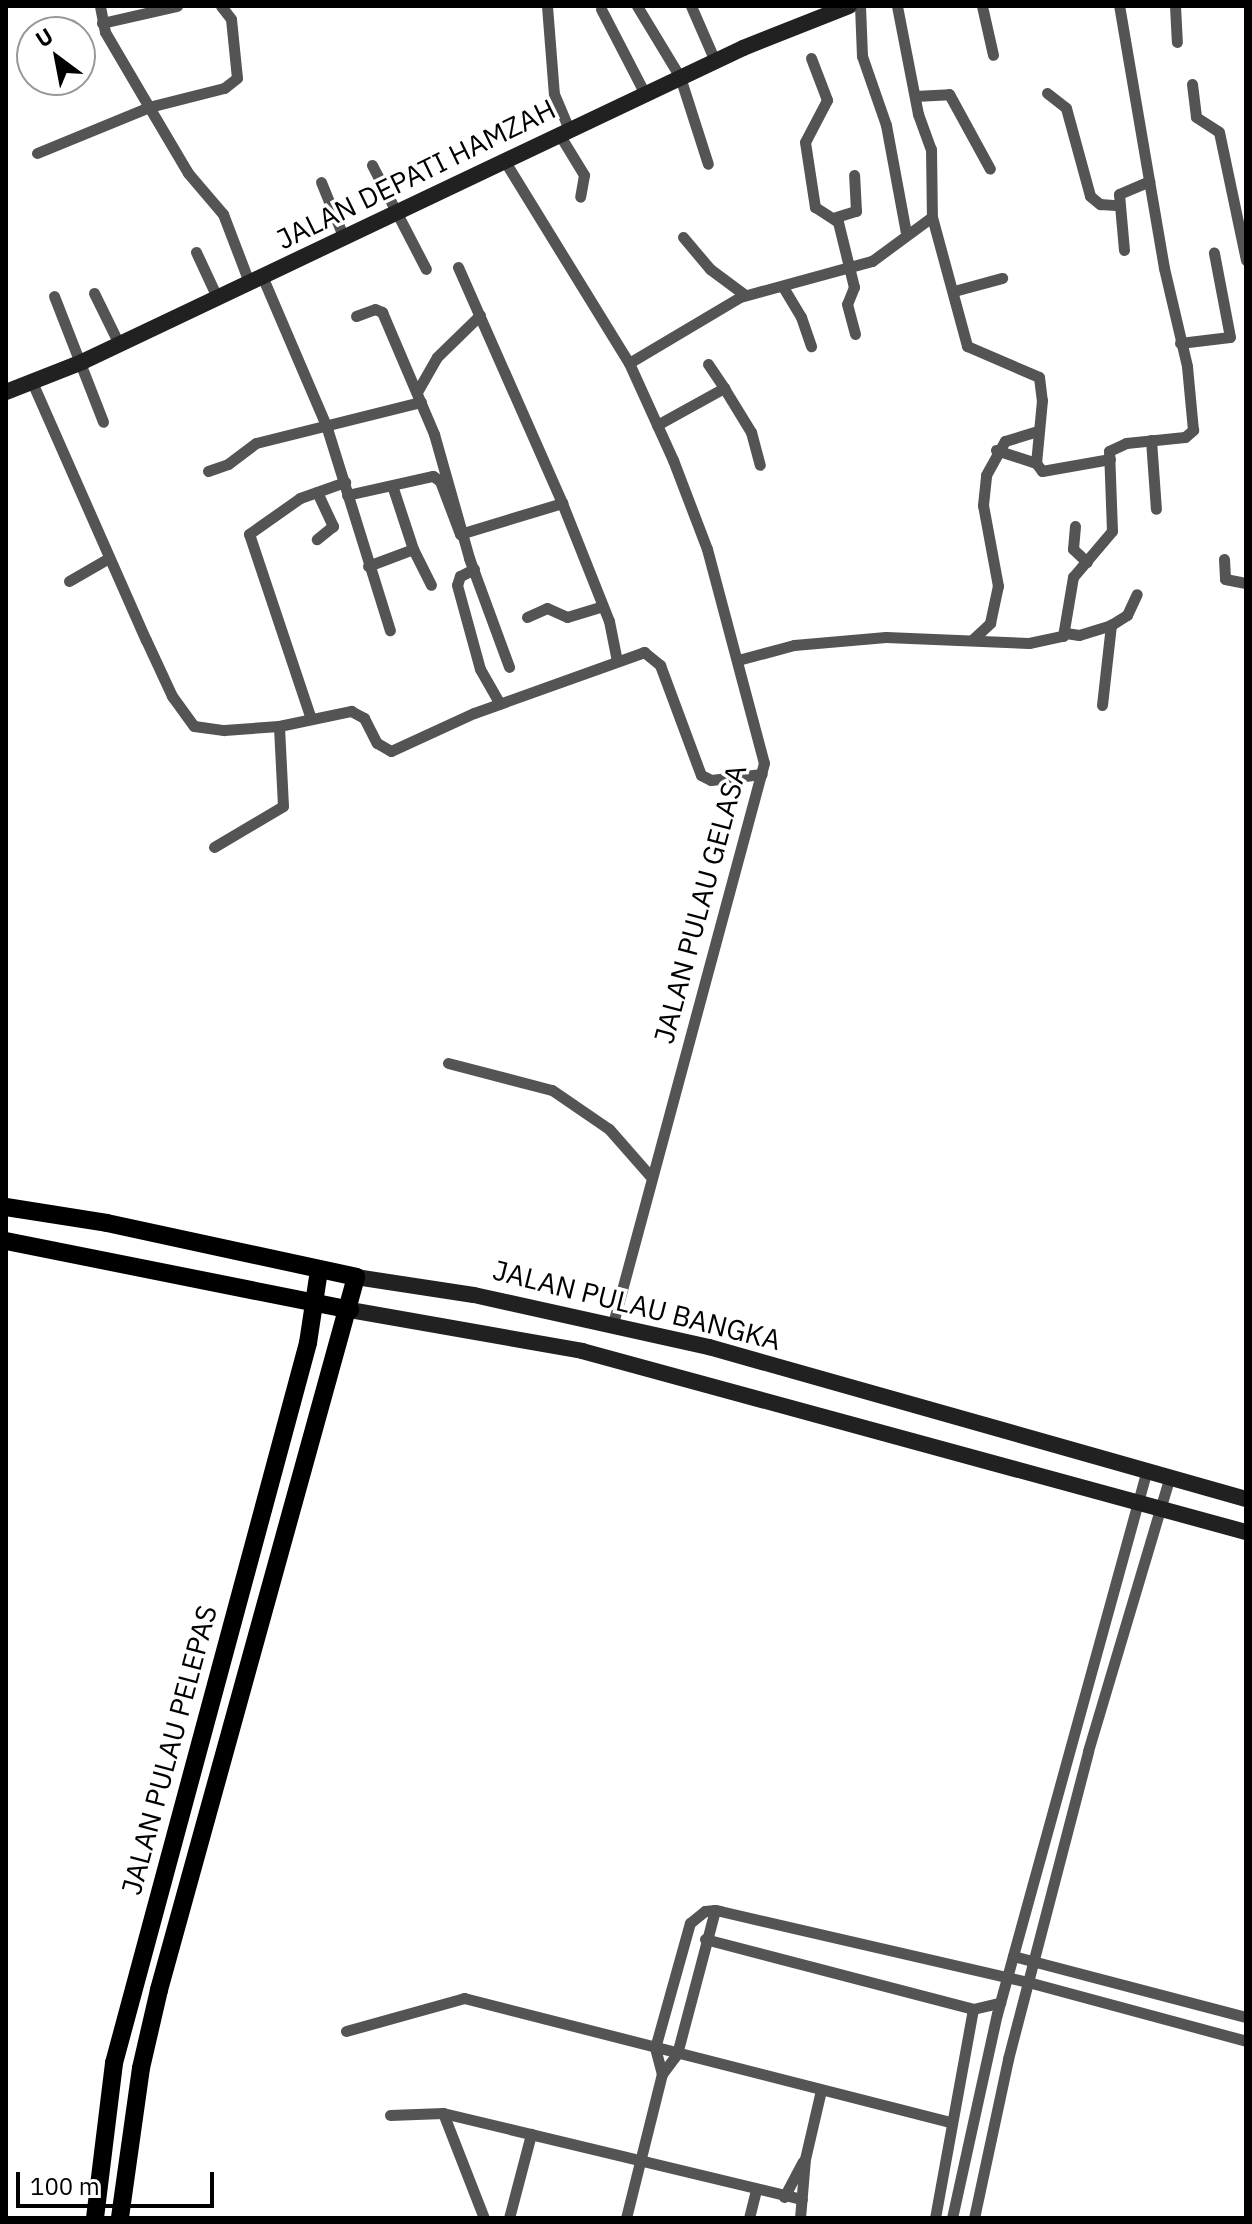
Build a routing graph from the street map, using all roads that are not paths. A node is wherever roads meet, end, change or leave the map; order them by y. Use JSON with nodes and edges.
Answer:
{"nodes":[{"id":1,"x":100,"y":6,"type":"edge"},
{"id":2,"x":177,"y":6,"type":"edge"},
{"id":3,"x":221,"y":6,"type":"edge"},
{"id":4,"x":547,"y":6,"type":"edge"},
{"id":5,"x":637,"y":6,"type":"edge"},
{"id":6,"x":691,"y":6,"type":"edge"},
{"id":7,"x":849,"y":6,"type":"edge"},
{"id":8,"x":860,"y":6,"type":"edge"},
{"id":9,"x":897,"y":6,"type":"edge"},
{"id":10,"x":982,"y":6,"type":"edge"},
{"id":11,"x":1119,"y":6,"type":"edge"},
{"id":12,"x":1175,"y":6,"type":"edge"},
{"id":13,"x":601,"y":9,"type":"dead end"},
{"id":14,"x":102,"y":23,"type":"junction"},
{"id":15,"x":1177,"y":42,"type":"dead end"},
{"id":16,"x":993,"y":55,"type":"dead end"},
{"id":17,"x":811,"y":58,"type":"dead end"},
{"id":18,"x":715,"y":61,"type":"junction"},
{"id":19,"x":680,"y":77,"type":"junction"},
{"id":20,"x":1192,"y":84,"type":"dead end"},
{"id":21,"x":1047,"y":93,"type":"dead end"},
{"id":22,"x":645,"y":94,"type":"junction"},
{"id":23,"x":915,"y":96,"type":"junction"},
{"id":24,"x":149,"y":107,"type":"junction"},
{"id":25,"x":564,"y":132,"type":"junction"},
{"id":26,"x":37,"y":153,"type":"dead end"},
{"id":27,"x":504,"y":160,"type":"junction"},
{"id":28,"x":708,"y":164,"type":"dead end"},
{"id":29,"x":372,"y":165,"type":"dead end"},
{"id":30,"x":990,"y":169,"type":"dead end"},
{"id":31,"x":854,"y":175,"type":"dead end"},
{"id":32,"x":1149,"y":181,"type":"junction"},
{"id":33,"x":321,"y":182,"type":"dead end"},
{"id":34,"x":580,"y":197,"type":"dead end"},
{"id":35,"x":1116,"y":205,"type":"junction"},
{"id":36,"x":393,"y":212,"type":"junction"},
{"id":37,"x":836,"y":217,"type":"junction"},
{"id":38,"x":932,"y":217,"type":"junction"},
{"id":39,"x":906,"y":233,"type":"junction"},
{"id":40,"x":343,"y":236,"type":"junction"},
{"id":41,"x":683,"y":237,"type":"dead end"},
{"id":42,"x":1124,"y":250,"type":"dead end"},
{"id":43,"x":196,"y":252,"type":"dead end"},
{"id":44,"x":1214,"y":253,"type":"dead end"},
{"id":45,"x":1246,"y":260,"type":"edge"},
{"id":46,"x":458,"y":267,"type":"dead end"},
{"id":47,"x":426,"y":269,"type":"dead end"},
{"id":48,"x":848,"y":269,"type":"junction"},
{"id":49,"x":1002,"y":278,"type":"dead end"},
{"id":50,"x":255,"y":279,"type":"junction"},
{"id":51,"x":783,"y":287,"type":"junction"},
{"id":52,"x":954,"y":291,"type":"junction"},
{"id":53,"x":94,"y":293,"type":"dead end"},
{"id":54,"x":745,"y":295,"type":"junction"},
{"id":55,"x":54,"y":296,"type":"dead end"},
{"id":56,"x":217,"y":297,"type":"junction"},
{"id":57,"x":480,"y":315,"type":"junction"},
{"id":58,"x":356,"y":316,"type":"dead end"},
{"id":59,"x":855,"y":334,"type":"dead end"},
{"id":60,"x":1180,"y":343,"type":"junction"},
{"id":61,"x":119,"y":344,"type":"junction"},
{"id":62,"x":811,"y":346,"type":"dead end"},
{"id":63,"x":82,"y":362,"type":"junction"},
{"id":64,"x":629,"y":363,"type":"junction"},
{"id":65,"x":708,"y":364,"type":"dead end"},
{"id":66,"x":32,"y":382,"type":"junction"},
{"id":67,"x":724,"y":388,"type":"junction"},
{"id":68,"x":7,"y":389,"type":"edge"},
{"id":69,"x":419,"y":397,"type":"junction"},
{"id":70,"x":103,"y":422,"type":"dead end"},
{"id":71,"x":326,"y":425,"type":"junction"},
{"id":72,"x":657,"y":425,"type":"junction"},
{"id":73,"x":1037,"y":431,"type":"junction"},
{"id":74,"x":1151,"y":440,"type":"junction"},
{"id":75,"x":996,"y":450,"type":"junction"},
{"id":76,"x":1110,"y":459,"type":"junction"},
{"id":77,"x":1036,"y":463,"type":"junction"},
{"id":78,"x":760,"y":465,"type":"dead end"},
{"id":79,"x":208,"y":471,"type":"dead end"},
{"id":80,"x":345,"y":482,"type":"junction"},
{"id":81,"x":393,"y":488,"type":"junction"},
{"id":82,"x":317,"y":492,"type":"junction"},
{"id":83,"x":347,"y":495,"type":"junction"},
{"id":84,"x":562,"y":503,"type":"junction"},
{"id":85,"x":1156,"y":509,"type":"dead end"},
{"id":86,"x":1075,"y":526,"type":"dead end"},
{"id":87,"x":465,"y":532,"type":"junction"},
{"id":88,"x":317,"y":539,"type":"dead end"},
{"id":89,"x":413,"y":549,"type":"junction"},
{"id":90,"x":109,"y":558,"type":"junction"},
{"id":91,"x":1224,"y":559,"type":"dead end"},
{"id":92,"x":1087,"y":562,"type":"junction"},
{"id":93,"x":368,"y":566,"type":"junction"},
{"id":94,"x":474,"y":569,"type":"junction"},
{"id":95,"x":69,"y":581,"type":"dead end"},
{"id":96,"x":1246,"y":583,"type":"edge"},
{"id":97,"x":431,"y":585,"type":"dead end"},
{"id":98,"x":1137,"y":594,"type":"dead end"},
{"id":99,"x":602,"y":606,"type":"junction"},
{"id":100,"x":527,"y":617,"type":"dead end"},
{"id":101,"x":1111,"y":625,"type":"junction"},
{"id":102,"x":390,"y":630,"type":"dead end"},
{"id":103,"x":1066,"y":633,"type":"junction"},
{"id":104,"x":971,"y":640,"type":"junction"},
{"id":105,"x":738,"y":660,"type":"junction"},
{"id":106,"x":617,"y":661,"type":"junction"},
{"id":107,"x":509,"y":667,"type":"dead end"},
{"id":108,"x":500,"y":704,"type":"junction"},
{"id":109,"x":1102,"y":705,"type":"dead end"},
{"id":110,"x":310,"y":716,"type":"junction"},
{"id":111,"x":279,"y":726,"type":"junction"},
{"id":112,"x":762,"y":774,"type":"junction"},
{"id":113,"x":214,"y":847,"type":"dead end"},
{"id":114,"x":448,"y":1063,"type":"dead end"},
{"id":115,"x":652,"y":1178,"type":"junction"},
{"id":116,"x":6,"y":1207,"type":"edge"},
{"id":117,"x":6,"y":1241,"type":"edge"},
{"id":118,"x":319,"y":1270,"type":"junction"},
{"id":119,"x":356,"y":1277,"type":"junction"},
{"id":120,"x":314,"y":1301,"type":"junction"},
{"id":121,"x":350,"y":1310,"type":"junction"},
{"id":122,"x":612,"y":1327,"type":"junction"},
{"id":123,"x":1146,"y":1473,"type":"junction"},
{"id":124,"x":1169,"y":1479,"type":"junction"},
{"id":125,"x":1246,"y":1499,"type":"edge"},
{"id":126,"x":1137,"y":1505,"type":"junction"},
{"id":127,"x":1160,"y":1511,"type":"junction"},
{"id":128,"x":1246,"y":1532,"type":"edge"},
{"id":129,"x":715,"y":1910,"type":"junction"},
{"id":130,"x":705,"y":1939,"type":"junction"},
{"id":131,"x":1013,"y":1956,"type":"junction"},
{"id":132,"x":1033,"y":1961,"type":"junction"},
{"id":133,"x":1007,"y":1978,"type":"junction"},
{"id":134,"x":1028,"y":1982,"type":"junction"},
{"id":135,"x":1000,"y":2003,"type":"junction"},
{"id":136,"x":973,"y":2009,"type":"junction"},
{"id":137,"x":1246,"y":2017,"type":"edge"},
{"id":138,"x":346,"y":2031,"type":"dead end"},
{"id":139,"x":1246,"y":2041,"type":"edge"},
{"id":140,"x":655,"y":2048,"type":"junction"},
{"id":141,"x":677,"y":2054,"type":"junction"},
{"id":142,"x":662,"y":2074,"type":"junction"},
{"id":143,"x":821,"y":2090,"type":"junction"},
{"id":144,"x":443,"y":2113,"type":"junction"},
{"id":145,"x":390,"y":2115,"type":"dead end"},
{"id":146,"x":950,"y":2122,"type":"junction"},
{"id":147,"x":531,"y":2134,"type":"junction"},
{"id":148,"x":805,"y":2159,"type":"junction"},
{"id":149,"x":640,"y":2160,"type":"junction"},
{"id":150,"x":756,"y":2190,"type":"junction"},
{"id":151,"x":784,"y":2197,"type":"junction"},
{"id":152,"x":802,"y":2199,"type":"junction"},
{"id":153,"x":95,"y":2218,"type":"edge"},
{"id":154,"x":120,"y":2218,"type":"edge"},
{"id":155,"x":484,"y":2218,"type":"edge"},
{"id":156,"x":509,"y":2218,"type":"edge"},
{"id":157,"x":626,"y":2218,"type":"edge"},
{"id":158,"x":749,"y":2218,"type":"edge"},
{"id":159,"x":800,"y":2218,"type":"edge"},
{"id":160,"x":935,"y":2218,"type":"edge"},
{"id":161,"x":952,"y":2218,"type":"edge"},
{"id":162,"x":975,"y":2218,"type":"edge"}],
"edges":[{"from":1,"to":14,"type":"street"},
{"from":2,"to":14,"type":"street"},
{"from":3,"to":24,"type":"street"},
{"from":4,"to":25,"type":"street"},
{"from":5,"to":19,"type":"street"},
{"from":6,"to":18,"type":"street"},
{"from":7,"to":18,"type":"main road","name":"JALAN DEPATI HAMZAH"},
{"from":8,"to":39,"type":"street"},
{"from":9,"to":23,"type":"street"},
{"from":10,"to":16,"type":"street"},
{"from":11,"to":32,"type":"street"},
{"from":12,"to":15,"type":"street"},
{"from":13,"to":22,"type":"street"},
{"from":14,"to":24,"type":"street"},
{"from":17,"to":37,"type":"street"},
{"from":18,"to":19,"type":"main road","name":"JALAN DEPATI HAMZAH"},
{"from":19,"to":22,"type":"main road","name":"JALAN DEPATI HAMZAH"},
{"from":19,"to":28,"type":"street"},
{"from":20,"to":45,"type":"street"},
{"from":21,"to":35,"type":"street"},
{"from":22,"to":25,"type":"main road","name":"JALAN DEPATI HAMZAH"},
{"from":23,"to":30,"type":"street"},
{"from":23,"to":38,"type":"street"},
{"from":24,"to":26,"type":"street"},
{"from":24,"to":50,"type":"street"},
{"from":25,"to":27,"type":"main road","name":"JALAN DEPATI HAMZAH"},
{"from":25,"to":34,"type":"street"},
{"from":27,"to":36,"type":"main road","name":"JALAN DEPATI HAMZAH"},
{"from":27,"to":64,"type":"street","name":"JALAN PULAU GELASA"},
{"from":29,"to":36,"type":"street"},
{"from":31,"to":37,"type":"street"},
{"from":32,"to":35,"type":"street"},
{"from":32,"to":60,"type":"street"},
{"from":33,"to":40,"type":"street"},
{"from":35,"to":42,"type":"street"},
{"from":36,"to":40,"type":"main road","name":"JALAN DEPATI HAMZAH"},
{"from":36,"to":47,"type":"street"},
{"from":37,"to":48,"type":"street"},
{"from":38,"to":39,"type":"street"},
{"from":38,"to":52,"type":"street"},
{"from":39,"to":48,"type":"street"},
{"from":40,"to":50,"type":"main road","name":"JALAN DEPATI HAMZAH"},
{"from":41,"to":54,"type":"street"},
{"from":43,"to":56,"type":"street"},
{"from":44,"to":60,"type":"street"},
{"from":46,"to":57,"type":"street"},
{"from":48,"to":51,"type":"street"},
{"from":48,"to":59,"type":"street"},
{"from":49,"to":52,"type":"street"},
{"from":50,"to":56,"type":"main road","name":"JALAN DEPATI HAMZAH"},
{"from":50,"to":71,"type":"street"},
{"from":51,"to":54,"type":"street"},
{"from":51,"to":62,"type":"street"},
{"from":52,"to":73,"type":"street"},
{"from":53,"to":61,"type":"street"},
{"from":54,"to":64,"type":"street"},
{"from":55,"to":63,"type":"street"},
{"from":56,"to":61,"type":"main road","name":"JALAN DEPATI HAMZAH"},
{"from":57,"to":69,"type":"street"},
{"from":57,"to":84,"type":"street"},
{"from":58,"to":69,"type":"street"},
{"from":60,"to":74,"type":"street"},
{"from":61,"to":63,"type":"main road","name":"JALAN DEPATI HAMZAH"},
{"from":63,"to":66,"type":"main road","name":"JALAN DEPATI HAMZAH"},
{"from":63,"to":70,"type":"street"},
{"from":64,"to":72,"type":"street","name":"JALAN PULAU GELASA"},
{"from":65,"to":67,"type":"street"},
{"from":66,"to":68,"type":"main road","name":"JALAN DEPATI HAMZAH"},
{"from":66,"to":90,"type":"street"},
{"from":67,"to":72,"type":"street"},
{"from":67,"to":78,"type":"street"},
{"from":69,"to":71,"type":"street"},
{"from":69,"to":87,"type":"street"},
{"from":71,"to":79,"type":"street"},
{"from":71,"to":80,"type":"street"},
{"from":72,"to":105,"type":"street","name":"JALAN PULAU GELASA"},
{"from":73,"to":75,"type":"street"},
{"from":73,"to":77,"type":"street"},
{"from":74,"to":76,"type":"street"},
{"from":74,"to":85,"type":"street"},
{"from":75,"to":77,"type":"street"},
{"from":75,"to":104,"type":"street"},
{"from":76,"to":77,"type":"street"},
{"from":76,"to":92,"type":"street"},
{"from":80,"to":82,"type":"street"},
{"from":80,"to":83,"type":"street"},
{"from":81,"to":83,"type":"street"},
{"from":81,"to":87,"type":"street"},
{"from":81,"to":89,"type":"street"},
{"from":82,"to":88,"type":"street"},
{"from":82,"to":110,"type":"street"},
{"from":83,"to":93,"type":"street"},
{"from":84,"to":87,"type":"street"},
{"from":84,"to":99,"type":"street"},
{"from":86,"to":92,"type":"street"},
{"from":87,"to":94,"type":"street"},
{"from":89,"to":93,"type":"street"},
{"from":89,"to":97,"type":"street"},
{"from":90,"to":95,"type":"street"},
{"from":90,"to":111,"type":"street"},
{"from":91,"to":96,"type":"street"},
{"from":92,"to":103,"type":"street"},
{"from":93,"to":102,"type":"street"},
{"from":94,"to":107,"type":"street"},
{"from":94,"to":108,"type":"street"},
{"from":98,"to":101,"type":"street"},
{"from":99,"to":100,"type":"street"},
{"from":99,"to":106,"type":"street"},
{"from":101,"to":103,"type":"street"},
{"from":101,"to":109,"type":"street"},
{"from":103,"to":104,"type":"street"},
{"from":104,"to":105,"type":"street"},
{"from":105,"to":112,"type":"street","name":"JALAN PULAU GELASA"},
{"from":106,"to":108,"type":"street"},
{"from":106,"to":112,"type":"street"},
{"from":108,"to":110,"type":"street"},
{"from":110,"to":111,"type":"street"},
{"from":111,"to":113,"type":"street"},
{"from":112,"to":115,"type":"street","name":"JALAN PULAU GELASA"},
{"from":114,"to":115,"type":"street"},
{"from":115,"to":122,"type":"street","name":"JALAN PULAU GELASA"},
{"from":116,"to":118,"type":"highway","name":"JALAN PULAU BANGKA"},
{"from":117,"to":120,"type":"highway","name":"JALAN PULAU BANGKA"},
{"from":118,"to":119,"type":"highway","name":"JALAN PULAU BANGKA"},
{"from":118,"to":120,"type":"highway","name":"JALAN PULAU PELEPAS"},
{"from":119,"to":121,"type":"highway","name":"JALAN PULAU PELEPAS"},
{"from":119,"to":122,"type":"main road","name":"JALAN PULAU BANGKA"},
{"from":120,"to":121,"type":"highway","name":"JALAN PULAU BANGKA"},
{"from":120,"to":153,"type":"highway","name":"JALAN PULAU PELEPAS"},
{"from":121,"to":126,"type":"main road","name":"JALAN PULAU BANGKA"},
{"from":121,"to":154,"type":"highway","name":"JALAN PULAU PELEPAS"},
{"from":122,"to":123,"type":"main road","name":"JALAN PULAU BANGKA"},
{"from":123,"to":124,"type":"main road","name":"JALAN PULAU BANGKA"},
{"from":123,"to":126,"type":"street"},
{"from":124,"to":125,"type":"main road","name":"JALAN PULAU BANGKA"},
{"from":124,"to":127,"type":"street"},
{"from":126,"to":127,"type":"main road","name":"JALAN PULAU BANGKA"},
{"from":126,"to":131,"type":"street"},
{"from":127,"to":128,"type":"main road","name":"JALAN PULAU BANGKA"},
{"from":127,"to":132,"type":"street"},
{"from":129,"to":130,"type":"street"},
{"from":129,"to":133,"type":"street"},
{"from":129,"to":140,"type":"street"},
{"from":130,"to":136,"type":"street"},
{"from":130,"to":141,"type":"street"},
{"from":131,"to":132,"type":"street"},
{"from":131,"to":133,"type":"street"},
{"from":132,"to":134,"type":"street"},
{"from":132,"to":137,"type":"street"},
{"from":133,"to":134,"type":"street"},
{"from":133,"to":135,"type":"street"},
{"from":134,"to":139,"type":"street"},
{"from":134,"to":162,"type":"street"},
{"from":135,"to":136,"type":"street"},
{"from":135,"to":161,"type":"street"},
{"from":136,"to":146,"type":"street"},
{"from":138,"to":140,"type":"street"},
{"from":140,"to":141,"type":"street"},
{"from":140,"to":142,"type":"street"},
{"from":141,"to":142,"type":"street"},
{"from":141,"to":143,"type":"street"},
{"from":142,"to":149,"type":"street"},
{"from":143,"to":146,"type":"street"},
{"from":143,"to":148,"type":"street"},
{"from":144,"to":145,"type":"street"},
{"from":144,"to":147,"type":"street"},
{"from":144,"to":155,"type":"street"},
{"from":146,"to":160,"type":"street"},
{"from":147,"to":149,"type":"street"},
{"from":147,"to":156,"type":"street"},
{"from":148,"to":151,"type":"street"},
{"from":148,"to":152,"type":"street"},
{"from":149,"to":150,"type":"street"},
{"from":149,"to":157,"type":"street"},
{"from":150,"to":151,"type":"street"},
{"from":150,"to":158,"type":"street"},
{"from":151,"to":152,"type":"street"},
{"from":152,"to":159,"type":"street"}]}
